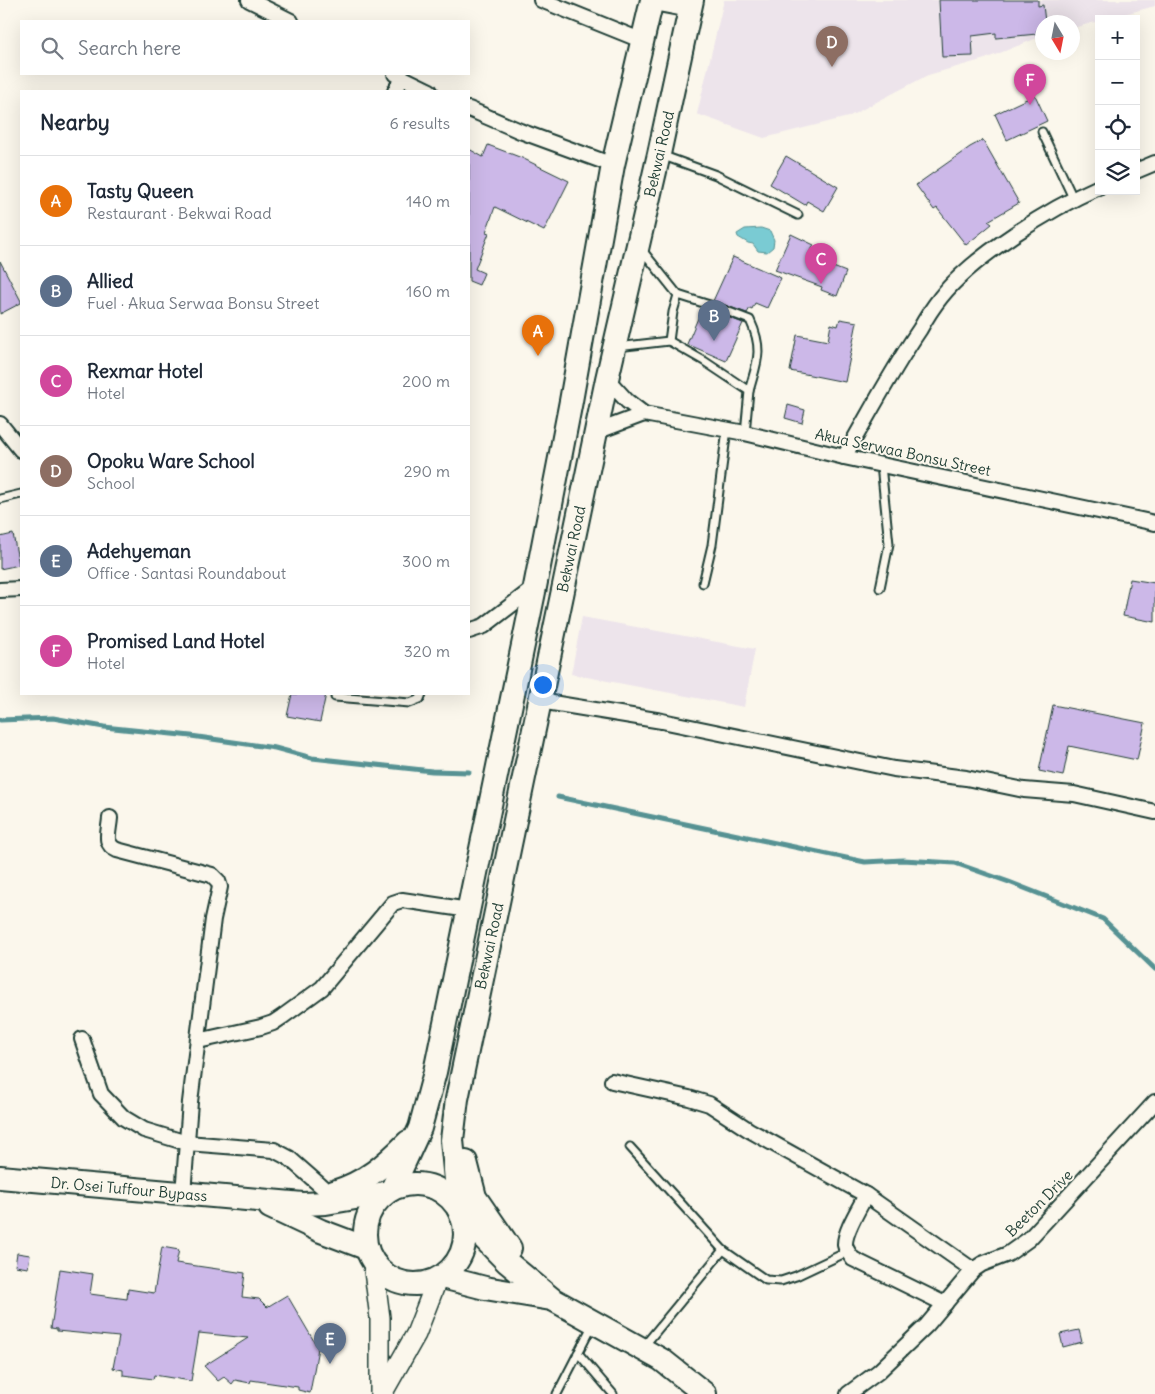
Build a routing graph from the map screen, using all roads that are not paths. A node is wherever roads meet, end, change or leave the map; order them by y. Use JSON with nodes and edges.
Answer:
{"nodes":[{"id":1,"x":249,"y":0,"type":"edge"},
{"id":2,"x":541,"y":0,"type":"edge"},
{"id":3,"x":652,"y":0,"type":"edge"},
{"id":4,"x":659,"y":0,"type":"edge"},
{"id":5,"x":691,"y":3,"type":"edge"},
{"id":6,"x":289,"y":20,"type":"edge"},
{"id":7,"x":643,"y":41,"type":"junction"},
{"id":8,"x":399,"y":76,"type":"edge"},
{"id":9,"x":396,"y":90,"type":"edge"},
{"id":10,"x":428,"y":90,"type":"edge"},
{"id":11,"x":470,"y":109,"type":"edge"},
{"id":12,"x":1042,"y":132,"type":"dead end"},
{"id":13,"x":659,"y":154,"type":"junction"},
{"id":14,"x":1155,"y":163,"type":"edge"},
{"id":15,"x":613,"y":166,"type":"junction"},
{"id":16,"x":1140,"y":169,"type":"edge"},
{"id":17,"x":1095,"y":189,"type":"edge"},
{"id":18,"x":1074,"y":198,"type":"junction"},
{"id":19,"x":798,"y":215,"type":"dead end"},
{"id":20,"x":637,"y":244,"type":"junction"},
{"id":21,"x":678,"y":296,"type":"junction"},
{"id":22,"x":669,"y":341,"type":"junction"},
{"id":23,"x":614,"y":348,"type":"junction"},
{"id":24,"x":607,"y":379,"type":"junction"},
{"id":25,"x":749,"y":392,"type":"junction"},
{"id":26,"x":644,"y":414,"type":"junction"},
{"id":27,"x":0,"y":424,"type":"edge"},
{"id":28,"x":727,"y":430,"type":"junction"},
{"id":29,"x":596,"y":432,"type":"junction"},
{"id":30,"x":745,"y":433,"type":"junction"},
{"id":31,"x":20,"y":449,"type":"edge"},
{"id":32,"x":844,"y":457,"type":"junction"},
{"id":33,"x":881,"y":464,"type":"junction"},
{"id":34,"x":20,"y":494,"type":"edge"},
{"id":35,"x":0,"y":499,"type":"edge"},
{"id":36,"x":1155,"y":523,"type":"edge"},
{"id":37,"x":703,"y":583,"type":"dead end"},
{"id":38,"x":535,"y":587,"type":"junction"},
{"id":39,"x":880,"y":588,"type":"dead end"},
{"id":40,"x":20,"y":589,"type":"edge"},
{"id":41,"x":0,"y":590,"type":"edge"},
{"id":42,"x":470,"y":631,"type":"edge"},
{"id":43,"x":422,"y":695,"type":"edge"},
{"id":44,"x":335,"y":697,"type":"dead end"},
{"id":45,"x":540,"y":702,"type":"junction"},
{"id":46,"x":1155,"y":812,"type":"edge"},
{"id":47,"x":110,"y":818,"type":"dead end"},
{"id":48,"x":469,"y":910,"type":"junction"},
{"id":49,"x":82,"y":1039,"type":"dead end"},
{"id":50,"x":198,"y":1041,"type":"junction"},
{"id":51,"x":612,"y":1081,"type":"dead end"},
{"id":52,"x":457,"y":1099,"type":"junction"},
{"id":53,"x":1155,"y":1102,"type":"edge"},
{"id":54,"x":420,"y":1128,"type":"junction"},
{"id":55,"x":187,"y":1143,"type":"junction"},
{"id":56,"x":630,"y":1146,"type":"dead end"},
{"id":57,"x":0,"y":1177,"type":"edge"},
{"id":58,"x":389,"y":1191,"type":"junction"},
{"id":59,"x":330,"y":1193,"type":"junction"},
{"id":60,"x":183,"y":1194,"type":"junction"},
{"id":61,"x":866,"y":1195,"type":"junction"},
{"id":62,"x":266,"y":1202,"type":"junction"},
{"id":63,"x":460,"y":1212,"type":"junction"},
{"id":64,"x":723,"y":1250,"type":"junction"},
{"id":65,"x":847,"y":1252,"type":"junction"},
{"id":66,"x":370,"y":1255,"type":"junction"},
{"id":67,"x":973,"y":1270,"type":"junction"},
{"id":68,"x":439,"y":1278,"type":"junction"},
{"id":69,"x":534,"y":1284,"type":"junction"},
{"id":70,"x":552,"y":1299,"type":"junction"},
{"id":71,"x":945,"y":1304,"type":"junction"},
{"id":72,"x":594,"y":1323,"type":"junction"},
{"id":73,"x":642,"y":1348,"type":"junction"},
{"id":74,"x":578,"y":1353,"type":"junction"},
{"id":75,"x":381,"y":1394,"type":"edge"},
{"id":76,"x":557,"y":1394,"type":"edge"},
{"id":77,"x":613,"y":1394,"type":"edge"},
{"id":78,"x":705,"y":1394,"type":"edge"},
{"id":79,"x":848,"y":1394,"type":"edge"}],
"edges":[{"from":1,"to":6,"type":"street"},
{"from":2,"to":7,"type":"street"},
{"from":3,"to":7,"type":"highway","name":"Bekwai Road"},
{"from":4,"to":5,"type":"highway"},
{"from":5,"to":13,"type":"highway","name":"Bekwai Road"},
{"from":7,"to":15,"type":"highway","name":"Bekwai Road"},
{"from":8,"to":9,"type":"street"},
{"from":8,"to":10,"type":"street"},
{"from":11,"to":15,"type":"street"},
{"from":12,"to":18,"type":"lane"},
{"from":13,"to":19,"type":"lane"},
{"from":13,"to":20,"type":"highway","name":"Bekwai Road"},
{"from":14,"to":16,"type":"street"},
{"from":15,"to":38,"type":"highway","name":"Bekwai Road"},
{"from":17,"to":18,"type":"street"},
{"from":18,"to":32,"type":"street"},
{"from":20,"to":21,"type":"lane"},
{"from":20,"to":23,"type":"highway","name":"Bekwai Road"},
{"from":21,"to":22,"type":"lane"},
{"from":21,"to":25,"type":"lane"},
{"from":22,"to":23,"type":"lane"},
{"from":22,"to":25,"type":"lane"},
{"from":23,"to":24,"type":"highway","name":"Bekwai Road"},
{"from":24,"to":26,"type":"street"},
{"from":24,"to":29,"type":"highway","name":"Bekwai Road"},
{"from":25,"to":30,"type":"lane"},
{"from":26,"to":28,"type":"street","name":"Akua Serwaa Bonsu Street"},
{"from":26,"to":29,"type":"street"},
{"from":27,"to":31,"type":"street"},
{"from":28,"to":30,"type":"street","name":"Akua Serwaa Bonsu Street"},
{"from":28,"to":37,"type":"lane"},
{"from":29,"to":45,"type":"highway","name":"Bekwai Road"},
{"from":30,"to":32,"type":"street","name":"Akua Serwaa Bonsu Street"},
{"from":32,"to":33,"type":"street","name":"Akua Serwaa Bonsu Street"},
{"from":33,"to":36,"type":"street","name":"Akua Serwaa Bonsu Street"},
{"from":33,"to":39,"type":"lane"},
{"from":34,"to":35,"type":"lane"},
{"from":38,"to":42,"type":"street"},
{"from":38,"to":48,"type":"highway","name":"Bekwai Road"},
{"from":40,"to":41,"type":"street"},
{"from":43,"to":44,"type":"lane"},
{"from":45,"to":46,"type":"street"},
{"from":45,"to":52,"type":"highway","name":"Bekwai Road"},
{"from":47,"to":50,"type":"street"},
{"from":48,"to":50,"type":"street"},
{"from":48,"to":54,"type":"highway","name":"Bekwai Road"},
{"from":49,"to":55,"type":"street"},
{"from":50,"to":55,"type":"street"},
{"from":51,"to":61,"type":"street"},
{"from":52,"to":63,"type":"highway","name":"Bekwai Road"},
{"from":52,"to":69,"type":"highway"},
{"from":53,"to":67,"type":"street","name":"Beeton Drive"},
{"from":54,"to":58,"type":"highway","name":"Bekwai Road"},
{"from":54,"to":59,"type":"highway"},
{"from":55,"to":59,"type":"street"},
{"from":55,"to":60,"type":"street"},
{"from":56,"to":64,"type":"lane"},
{"from":57,"to":60,"type":"highway","name":"Dr. Osei Tuffour Bypass"},
{"from":58,"to":62,"type":"highway","name":"Dr. Osei Tuffour Bypass"},
{"from":58,"to":63,"type":"highway"},
{"from":58,"to":66,"type":"highway"},
{"from":59,"to":62,"type":"highway"},
{"from":60,"to":62,"type":"highway","name":"Dr. Osei Tuffour Bypass"},
{"from":61,"to":65,"type":"street"},
{"from":61,"to":67,"type":"street"},
{"from":62,"to":66,"type":"highway","name":"Dr. Osei Tuffour Bypass"},
{"from":63,"to":68,"type":"highway"},
{"from":63,"to":69,"type":"highway"},
{"from":64,"to":65,"type":"lane"},
{"from":64,"to":73,"type":"lane"},
{"from":65,"to":71,"type":"street"},
{"from":66,"to":68,"type":"highway"},
{"from":66,"to":75,"type":"main road"},
{"from":67,"to":71,"type":"street","name":"Beeton Drive"},
{"from":68,"to":70,"type":"highway"},
{"from":68,"to":75,"type":"main road"},
{"from":69,"to":70,"type":"highway"},
{"from":70,"to":72,"type":"highway"},
{"from":71,"to":79,"type":"street","name":"Beeton Drive"},
{"from":72,"to":73,"type":"highway"},
{"from":72,"to":74,"type":"lane"},
{"from":73,"to":78,"type":"highway"},
{"from":74,"to":76,"type":"lane"},
{"from":74,"to":77,"type":"lane"}]}
